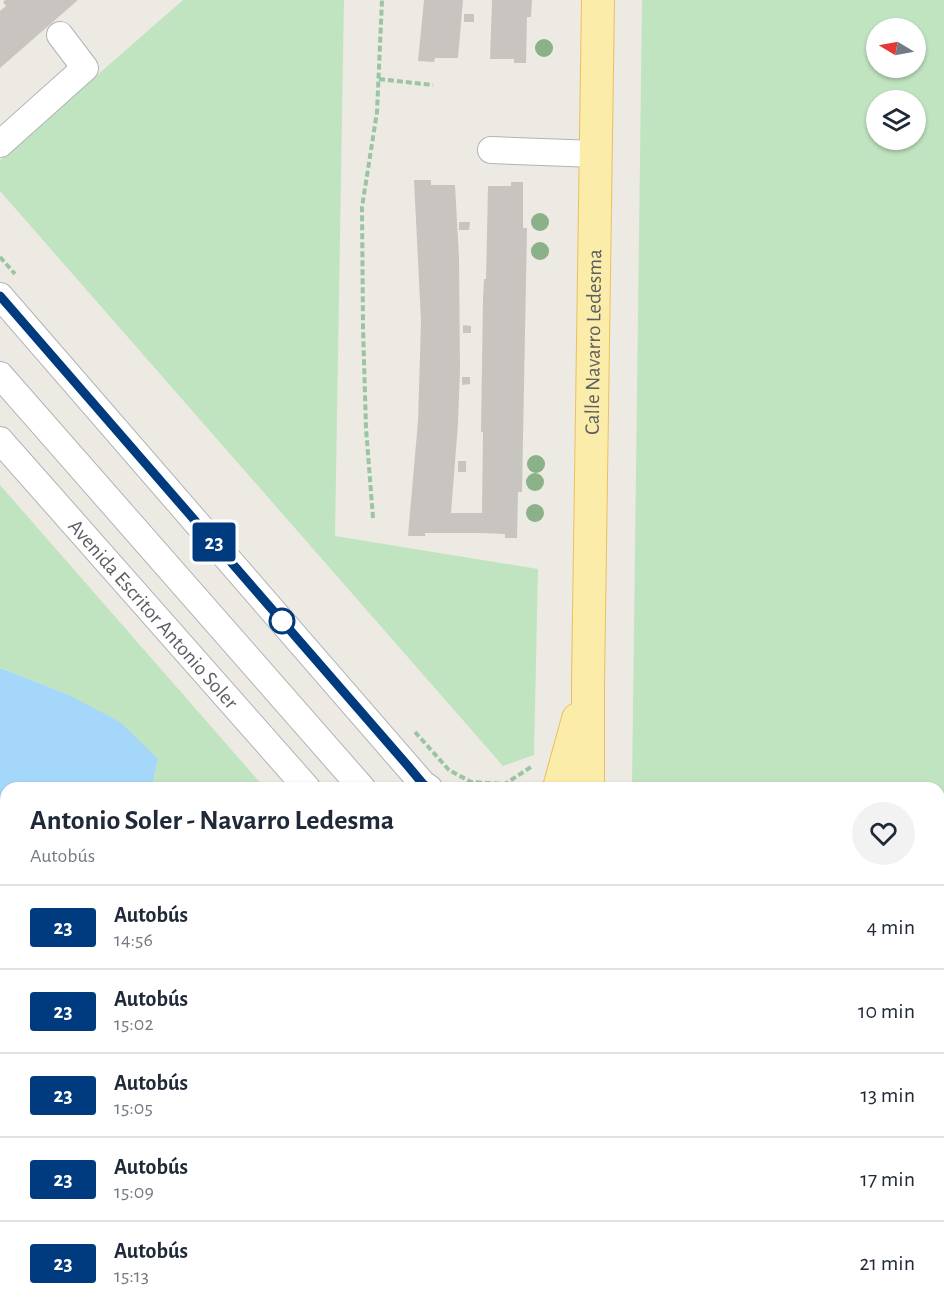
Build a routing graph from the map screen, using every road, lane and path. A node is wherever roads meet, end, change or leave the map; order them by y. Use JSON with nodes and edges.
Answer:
{"nodes":[{"id":1,"x":382,"y":0,"type":"edge"},
{"id":2,"x":597,"y":0,"type":"edge"},
{"id":3,"x":60,"y":35,"type":"dead end"},
{"id":4,"x":379,"y":79,"type":"junction"},
{"id":5,"x":433,"y":85,"type":"dead end"},
{"id":6,"x":0,"y":144,"type":"edge"},
{"id":7,"x":491,"y":150,"type":"dead end"},
{"id":8,"x":595,"y":154,"type":"junction"},
{"id":9,"x":0,"y":256,"type":"edge"},
{"id":10,"x":21,"y":281,"type":"dead end"},
{"id":11,"x":0,"y":296,"type":"edge"},
{"id":12,"x":0,"y":375,"type":"edge"},
{"id":13,"x":0,"y":440,"type":"edge"},
{"id":14,"x":373,"y":518,"type":"dead end"},
{"id":15,"x":588,"y":684,"type":"junction"},
{"id":16,"x":414,"y":731,"type":"dead end"},
{"id":17,"x":531,"y":767,"type":"dead end"},
{"id":18,"x":302,"y":782,"type":"edge"},
{"id":19,"x":357,"y":782,"type":"edge"},
{"id":20,"x":421,"y":782,"type":"edge"},
{"id":21,"x":471,"y":782,"type":"edge"},
{"id":22,"x":508,"y":782,"type":"edge"},
{"id":23,"x":561,"y":782,"type":"edge"},
{"id":24,"x":588,"y":782,"type":"edge"}],
"edges":[{"from":1,"to":4,"type":"path"},
{"from":2,"to":8,"type":"main road","name":"Calle Navarro Ledesma"},
{"from":3,"to":6,"type":"street"},
{"from":4,"to":5,"type":"path"},
{"from":4,"to":14,"type":"path"},
{"from":7,"to":8,"type":"street"},
{"from":8,"to":15,"type":"main road","name":"Calle Navarro Ledesma"},
{"from":9,"to":10,"type":"path"},
{"from":11,"to":20,"type":"street"},
{"from":12,"to":19,"type":"street","name":"Avenida Escritor Antonio Soler"},
{"from":13,"to":18,"type":"street","name":"Avenida Escritor Antonio Soler"},
{"from":15,"to":23,"type":"main road","name":"Calle Navarro Ledesma"},
{"from":15,"to":24,"type":"main road","name":"Calle Navarro Ledesma"},
{"from":16,"to":21,"type":"path"},
{"from":17,"to":22,"type":"path"}]}
